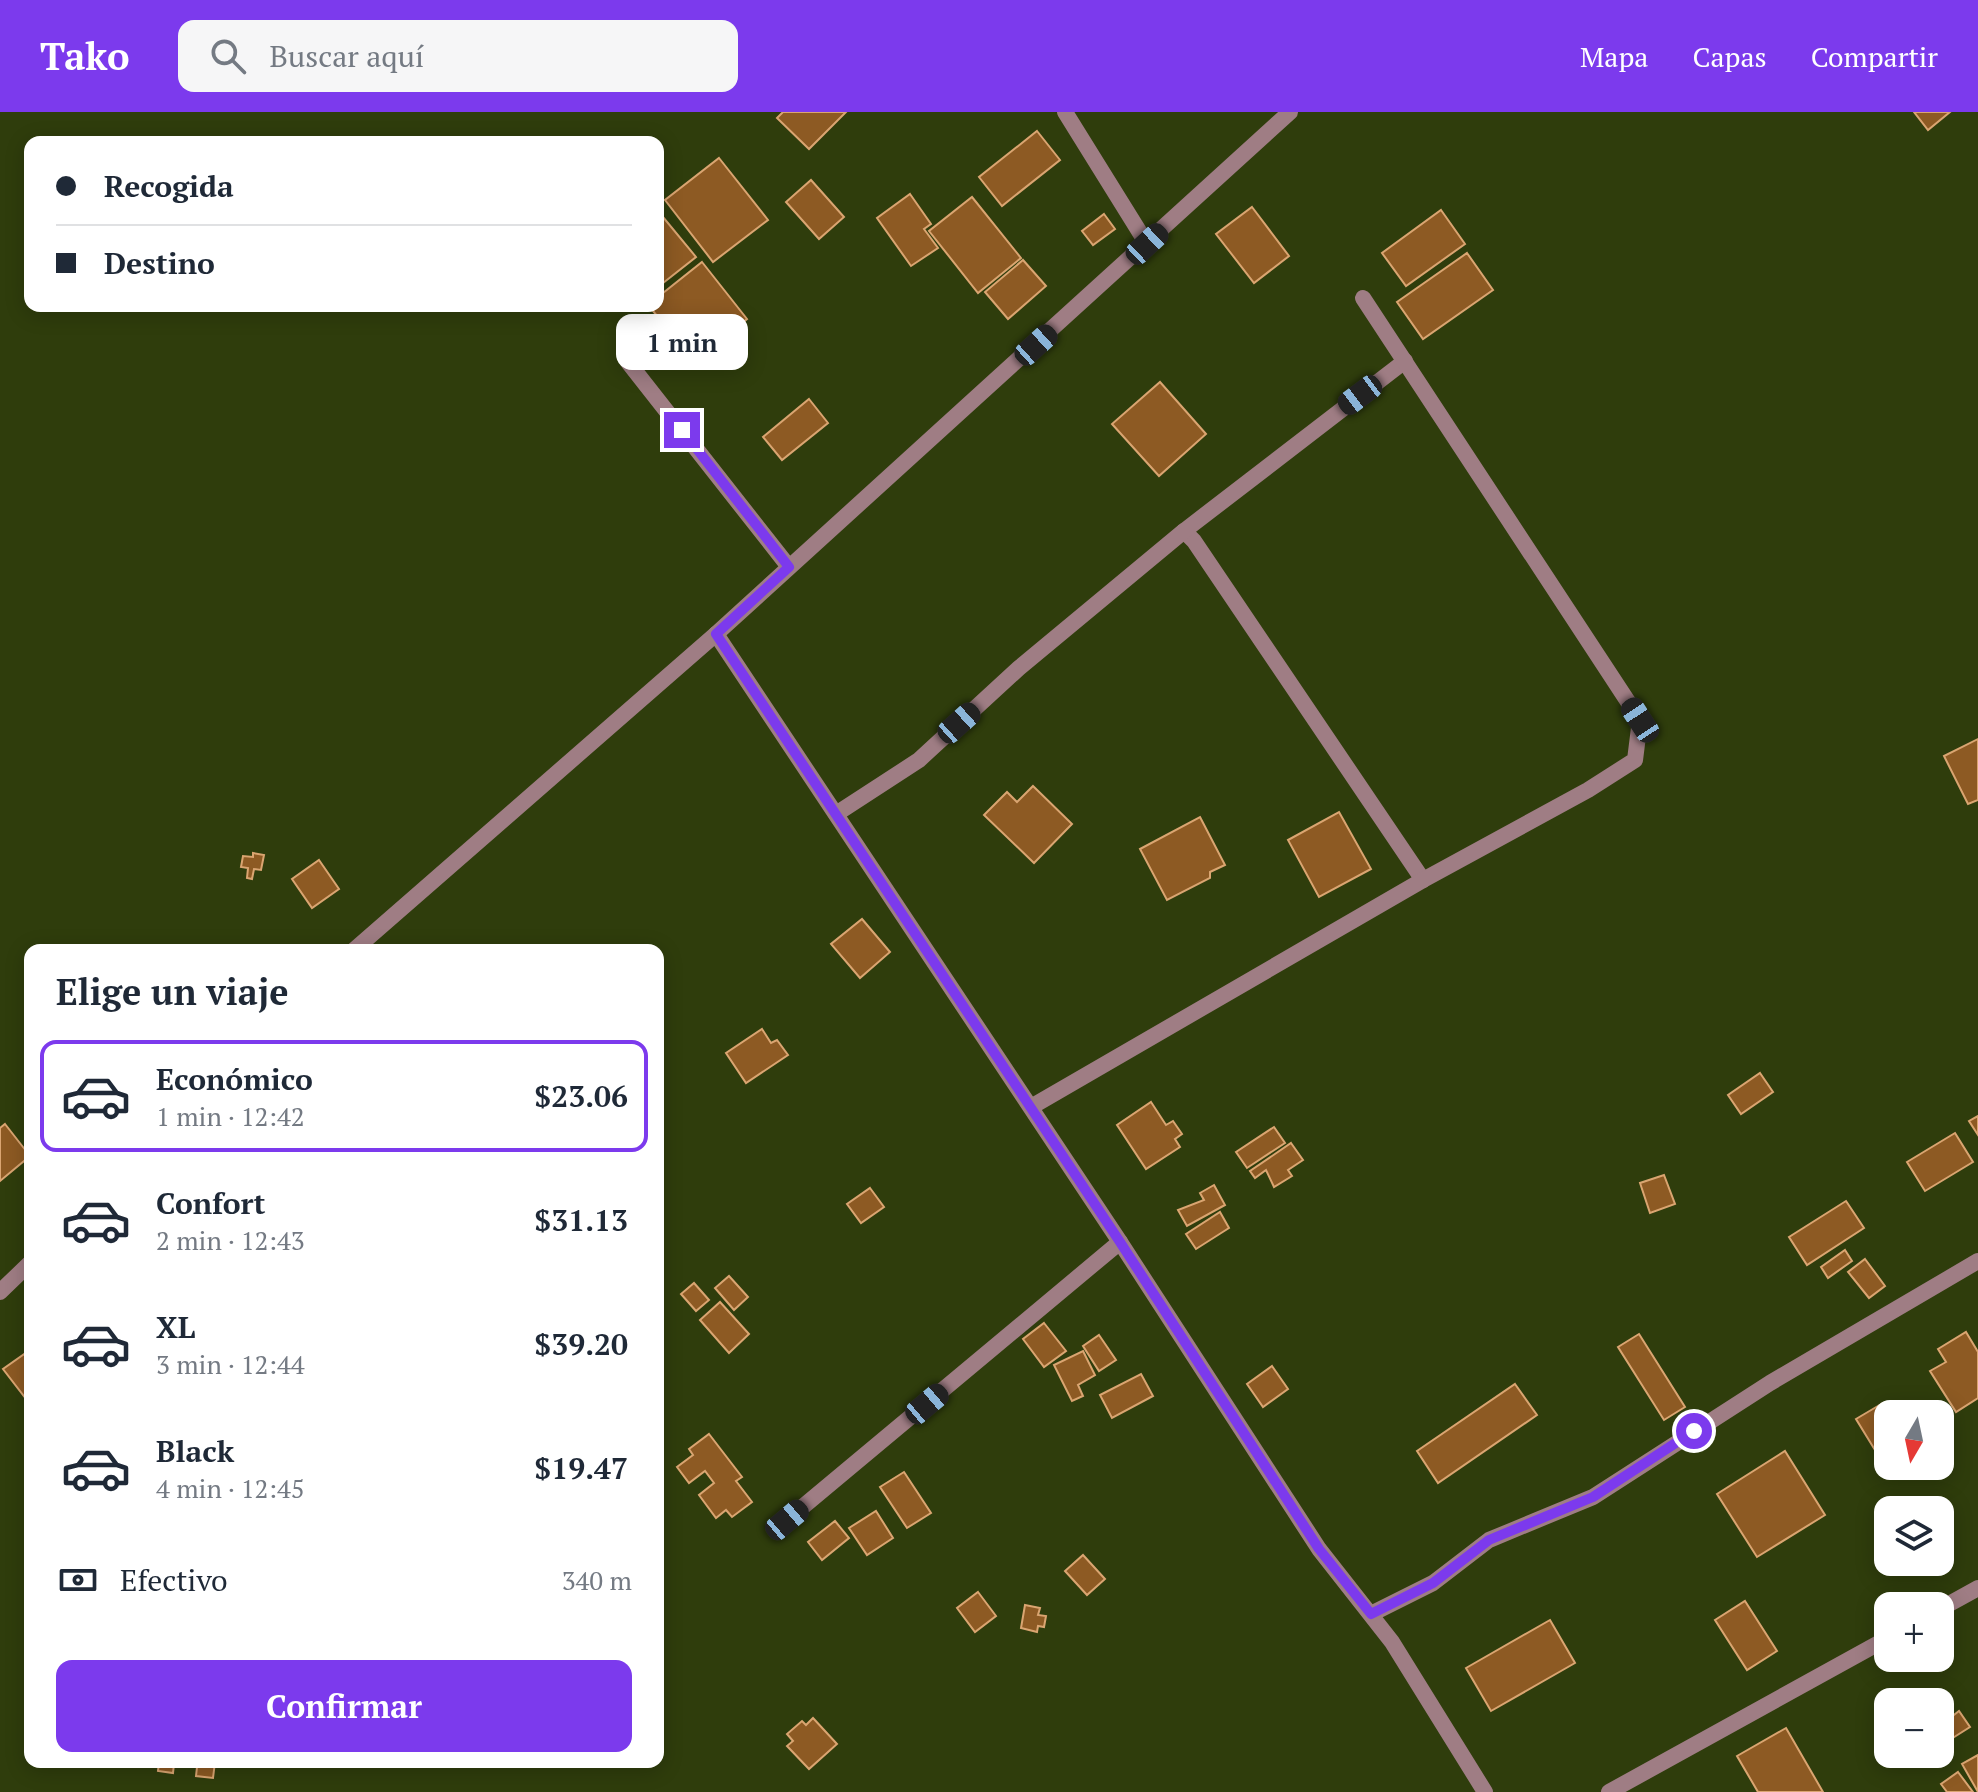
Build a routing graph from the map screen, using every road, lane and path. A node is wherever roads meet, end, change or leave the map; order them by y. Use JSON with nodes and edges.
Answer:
{"nodes":[{"id":1,"x":1065,"y":112,"type":"edge"},
{"id":2,"x":1290,"y":112,"type":"edge"},
{"id":3,"x":1147,"y":244,"type":"junction"},
{"id":4,"x":1363,"y":298,"type":"dead end"},
{"id":5,"x":1405,"y":361,"type":"junction"},
{"id":6,"x":628,"y":362,"type":"dead end"},
{"id":7,"x":1184,"y":531,"type":"junction"},
{"id":8,"x":789,"y":567,"type":"junction"},
{"id":9,"x":716,"y":634,"type":"junction"},
{"id":10,"x":836,"y":814,"type":"junction"},
{"id":11,"x":1423,"y":880,"type":"junction"},
{"id":12,"x":361,"y":944,"type":"edge"},
{"id":13,"x":1031,"y":1107,"type":"junction"},
{"id":14,"x":1120,"y":1242,"type":"junction"},
{"id":15,"x":1978,"y":1261,"type":"edge"},
{"id":16,"x":24,"y":1269,"type":"edge"},
{"id":17,"x":0,"y":1292,"type":"edge"},
{"id":18,"x":787,"y":1520,"type":"dead end"},
{"id":19,"x":1978,"y":1588,"type":"edge"},
{"id":20,"x":1954,"y":1601,"type":"edge"},
{"id":21,"x":1371,"y":1614,"type":"junction"},
{"id":22,"x":1874,"y":1646,"type":"edge"},
{"id":23,"x":1485,"y":1792,"type":"edge"},
{"id":24,"x":1609,"y":1792,"type":"edge"}],
"edges":[{"from":1,"to":3,"type":"street"},
{"from":2,"to":3,"type":"street"},
{"from":3,"to":8,"type":"street"},
{"from":4,"to":5,"type":"street"},
{"from":5,"to":7,"type":"street"},
{"from":5,"to":11,"type":"street"},
{"from":6,"to":8,"type":"street"},
{"from":7,"to":10,"type":"street"},
{"from":7,"to":11,"type":"street"},
{"from":8,"to":9,"type":"street"},
{"from":9,"to":10,"type":"street"},
{"from":9,"to":12,"type":"street"},
{"from":10,"to":13,"type":"street"},
{"from":11,"to":13,"type":"street"},
{"from":13,"to":14,"type":"street"},
{"from":14,"to":18,"type":"street"},
{"from":14,"to":21,"type":"street"},
{"from":15,"to":21,"type":"street"},
{"from":16,"to":17,"type":"street"},
{"from":19,"to":20,"type":"street"},
{"from":21,"to":23,"type":"street"},
{"from":22,"to":24,"type":"street"}]}
